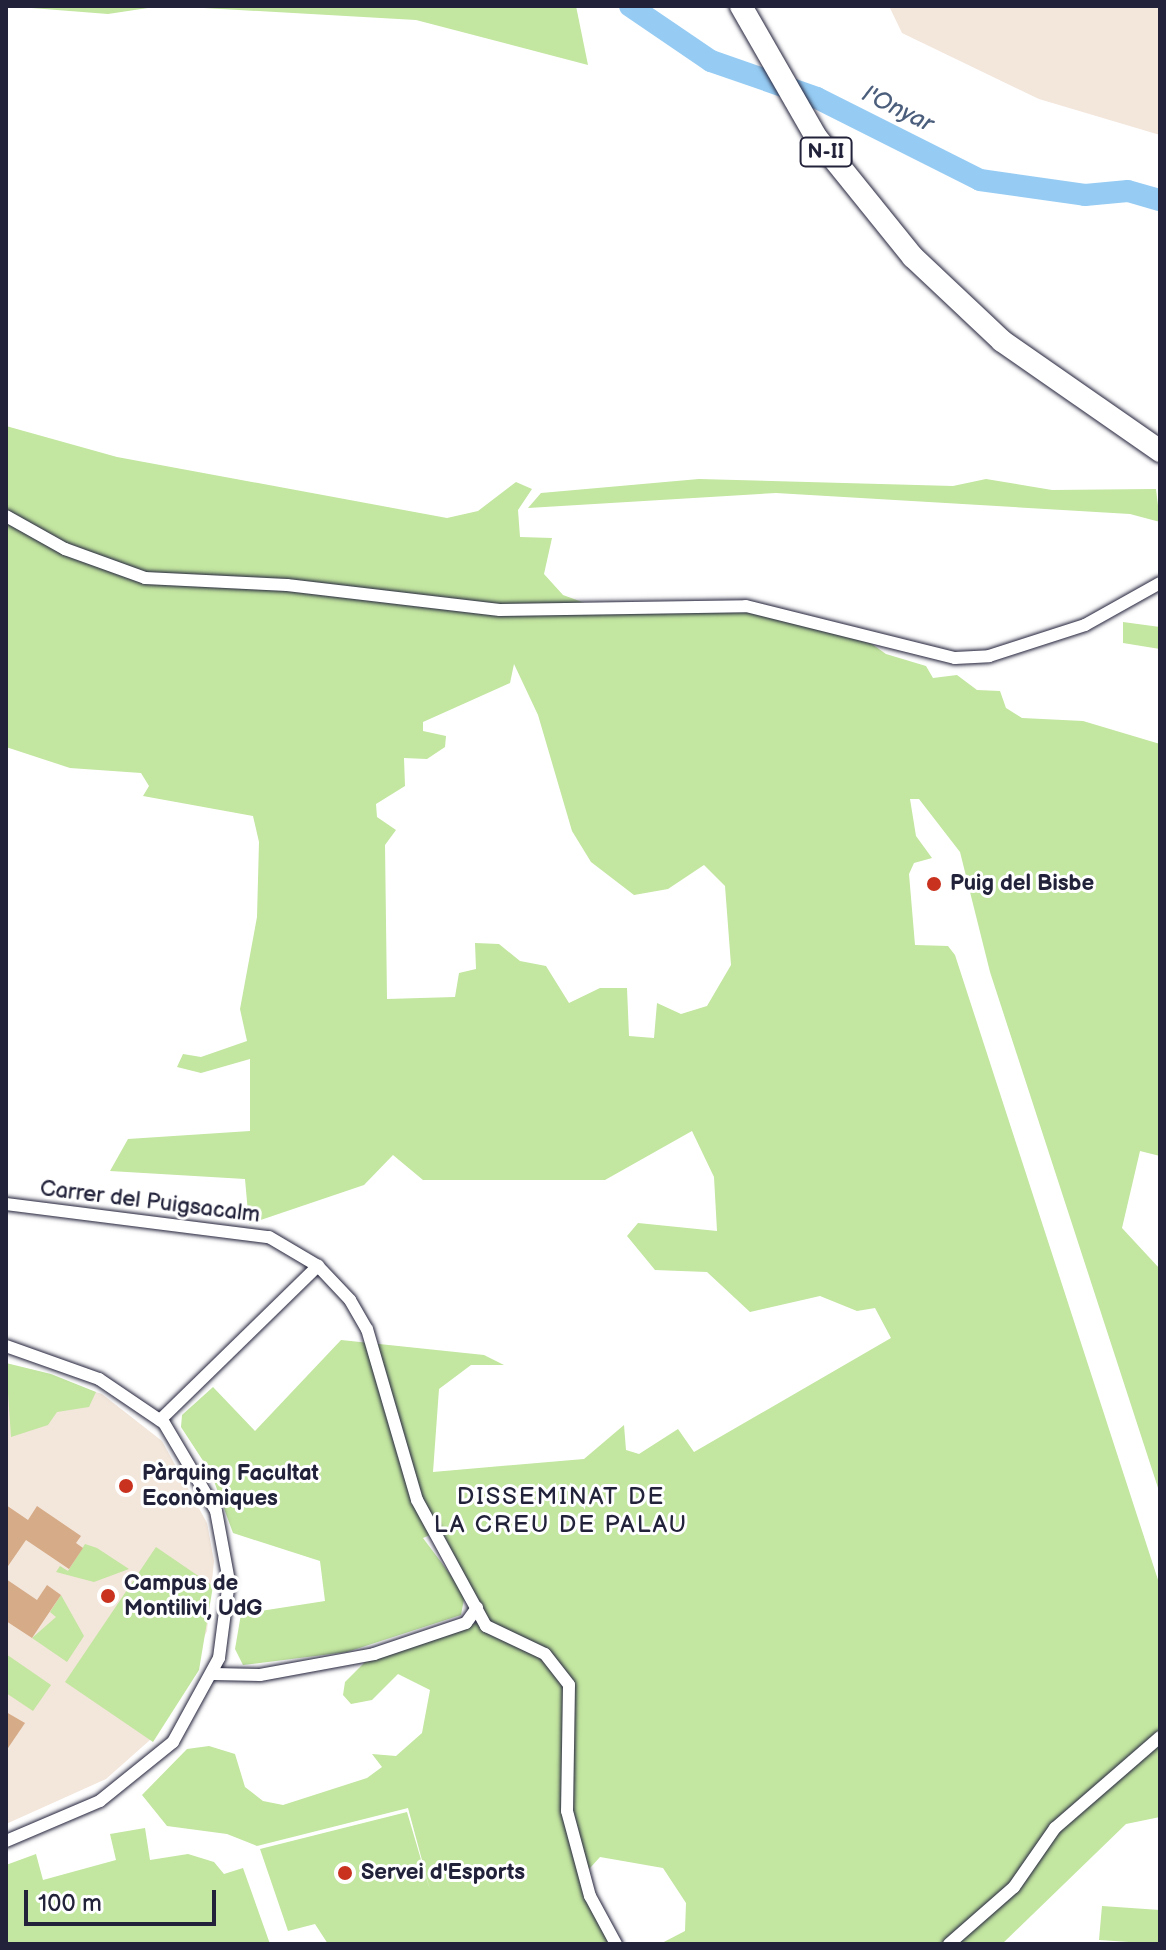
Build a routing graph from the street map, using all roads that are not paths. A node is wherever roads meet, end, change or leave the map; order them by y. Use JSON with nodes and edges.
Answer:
{"nodes":[{"id":1,"x":741,"y":6,"type":"edge"},
{"id":2,"x":1160,"y":451,"type":"edge"},
{"id":3,"x":6,"y":516,"type":"edge"},
{"id":4,"x":1160,"y":583,"type":"edge"},
{"id":5,"x":6,"y":1204,"type":"edge"},
{"id":6,"x":318,"y":1266,"type":"junction"},
{"id":7,"x":6,"y":1346,"type":"edge"},
{"id":8,"x":160,"y":1420,"type":"junction"},
{"id":9,"x":477,"y":1608,"type":"junction"},
{"id":10,"x":214,"y":1674,"type":"junction"},
{"id":11,"x":1160,"y":1737,"type":"edge"},
{"id":12,"x":6,"y":1841,"type":"edge"},
{"id":13,"x":616,"y":1944,"type":"edge"},
{"id":14,"x":949,"y":1944,"type":"edge"}],
"edges":[{"from":1,"to":2,"type":"highway","number":"N-II"},
{"from":3,"to":4,"type":"street"},
{"from":5,"to":6,"type":"street","name":"Carrer del Puigsacalm"},
{"from":6,"to":8,"type":"street"},
{"from":6,"to":9,"type":"street","name":"Carrer del Puigsacalm"},
{"from":7,"to":8,"type":"street"},
{"from":8,"to":10,"type":"street"},
{"from":9,"to":10,"type":"street"},
{"from":9,"to":13,"type":"street","name":"Carrer del Puigsacalm"},
{"from":10,"to":12,"type":"street"},
{"from":11,"to":14,"type":"street"}]}
